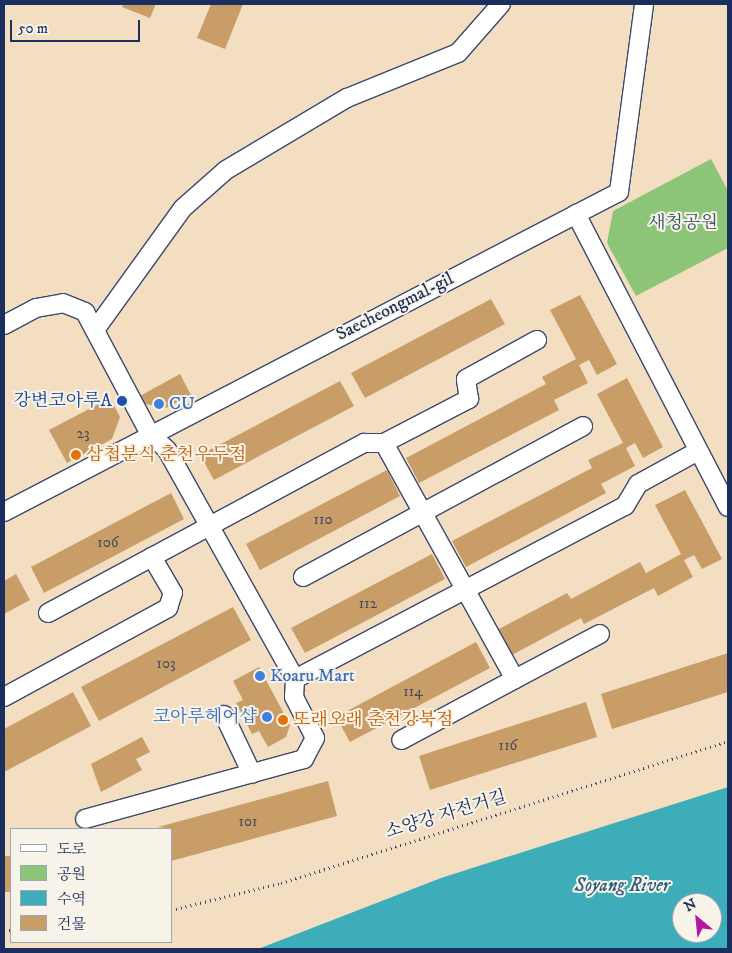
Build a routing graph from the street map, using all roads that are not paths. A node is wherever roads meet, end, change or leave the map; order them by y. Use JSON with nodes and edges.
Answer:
{"nodes":[{"id":1,"x":502,"y":4,"type":"edge"},
{"id":2,"x":644,"y":4,"type":"edge"},
{"id":3,"x":576,"y":214,"type":"junction"},
{"id":4,"x":4,"y":325,"type":"edge"},
{"id":5,"x":95,"y":330,"type":"junction"},
{"id":6,"x":536,"y":340,"type":"dead end"},
{"id":7,"x":583,"y":426,"type":"dead end"},
{"id":8,"x":150,"y":434,"type":"junction"},
{"id":9,"x":384,"y":443,"type":"junction"},
{"id":10,"x":698,"y":451,"type":"junction"},
{"id":11,"x":728,"y":507,"type":"edge"},
{"id":12,"x":4,"y":512,"type":"edge"},
{"id":13,"x":422,"y":513,"type":"junction"},
{"id":14,"x":210,"y":526,"type":"junction"},
{"id":15,"x":152,"y":557,"type":"junction"},
{"id":16,"x":302,"y":578,"type":"dead end"},
{"id":17,"x":465,"y":590,"type":"junction"},
{"id":18,"x":48,"y":613,"type":"dead end"},
{"id":19,"x":600,"y":634,"type":"dead end"},
{"id":20,"x":295,"y":679,"type":"junction"},
{"id":21,"x":515,"y":679,"type":"junction"},
{"id":22,"x":4,"y":697,"type":"edge"},
{"id":23,"x":224,"y":715,"type":"dead end"},
{"id":24,"x":401,"y":740,"type":"dead end"},
{"id":25,"x":252,"y":774,"type":"junction"},
{"id":26,"x":85,"y":820,"type":"dead end"}],
"edges":[{"from":1,"to":5,"type":"street"},
{"from":2,"to":3,"type":"street","name":"Saecheongmal-gil"},
{"from":3,"to":8,"type":"street","name":"Saecheongmal-gil"},
{"from":3,"to":10,"type":"street"},
{"from":4,"to":5,"type":"street"},
{"from":5,"to":8,"type":"street"},
{"from":6,"to":9,"type":"street"},
{"from":7,"to":13,"type":"street"},
{"from":8,"to":12,"type":"street","name":"Saecheongmal-gil"},
{"from":8,"to":14,"type":"street"},
{"from":9,"to":13,"type":"street"},
{"from":9,"to":14,"type":"street"},
{"from":10,"to":11,"type":"street"},
{"from":10,"to":17,"type":"street"},
{"from":13,"to":16,"type":"street"},
{"from":13,"to":17,"type":"street"},
{"from":14,"to":15,"type":"street"},
{"from":14,"to":20,"type":"street"},
{"from":15,"to":18,"type":"street"},
{"from":15,"to":22,"type":"street"},
{"from":17,"to":20,"type":"street"},
{"from":17,"to":21,"type":"street"},
{"from":19,"to":21,"type":"street"},
{"from":20,"to":25,"type":"street"},
{"from":21,"to":24,"type":"street"},
{"from":23,"to":25,"type":"street"},
{"from":25,"to":26,"type":"street"}]}
